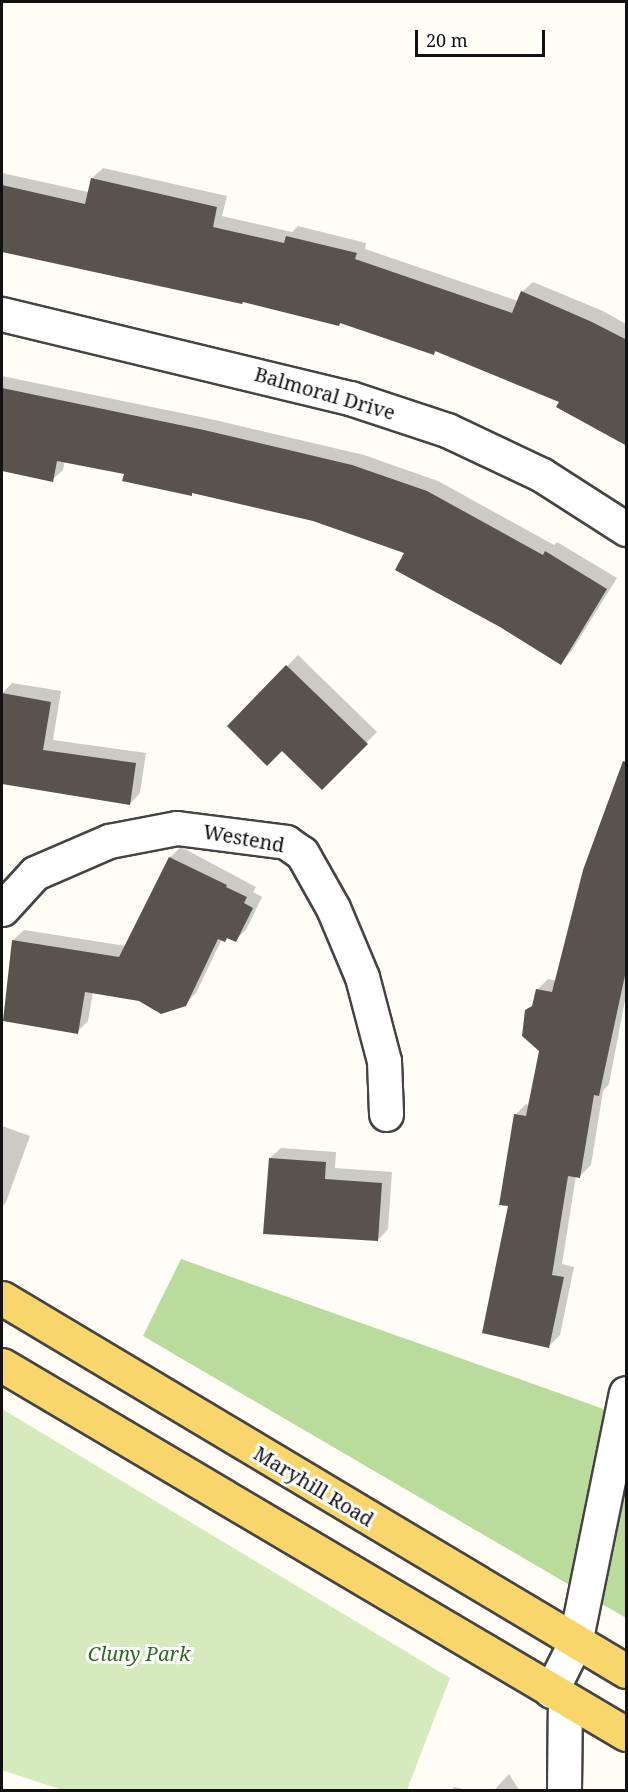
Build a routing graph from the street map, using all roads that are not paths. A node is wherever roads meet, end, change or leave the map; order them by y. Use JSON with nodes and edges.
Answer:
{"nodes":[{"id":1,"x":2,"y":314,"type":"edge"},
{"id":2,"x":627,"y":529,"type":"edge"},
{"id":3,"x":2,"y":909,"type":"edge"},
{"id":4,"x":386,"y":1114,"type":"dead end"},
{"id":5,"x":2,"y":1298,"type":"edge"},
{"id":6,"x":2,"y":1365,"type":"edge"},
{"id":7,"x":627,"y":1393,"type":"edge"},
{"id":8,"x":575,"y":1643,"type":"junction"},
{"id":9,"x":627,"y":1671,"type":"edge"},
{"id":10,"x":558,"y":1695,"type":"junction"},
{"id":11,"x":627,"y":1734,"type":"edge"},
{"id":12,"x":564,"y":1791,"type":"edge"}],
"edges":[{"from":1,"to":2,"type":"street","name":"Balmoral Drive"},
{"from":3,"to":4,"type":"street","name":"Westend"},
{"from":5,"to":8,"type":"main road","name":"Maryhill Road"},
{"from":6,"to":10,"type":"main road"},
{"from":7,"to":8,"type":"street"},
{"from":8,"to":9,"type":"main road","name":"Maryhill Road"},
{"from":8,"to":10,"type":"street"},
{"from":10,"to":11,"type":"main road"},
{"from":10,"to":12,"type":"street"}]}
